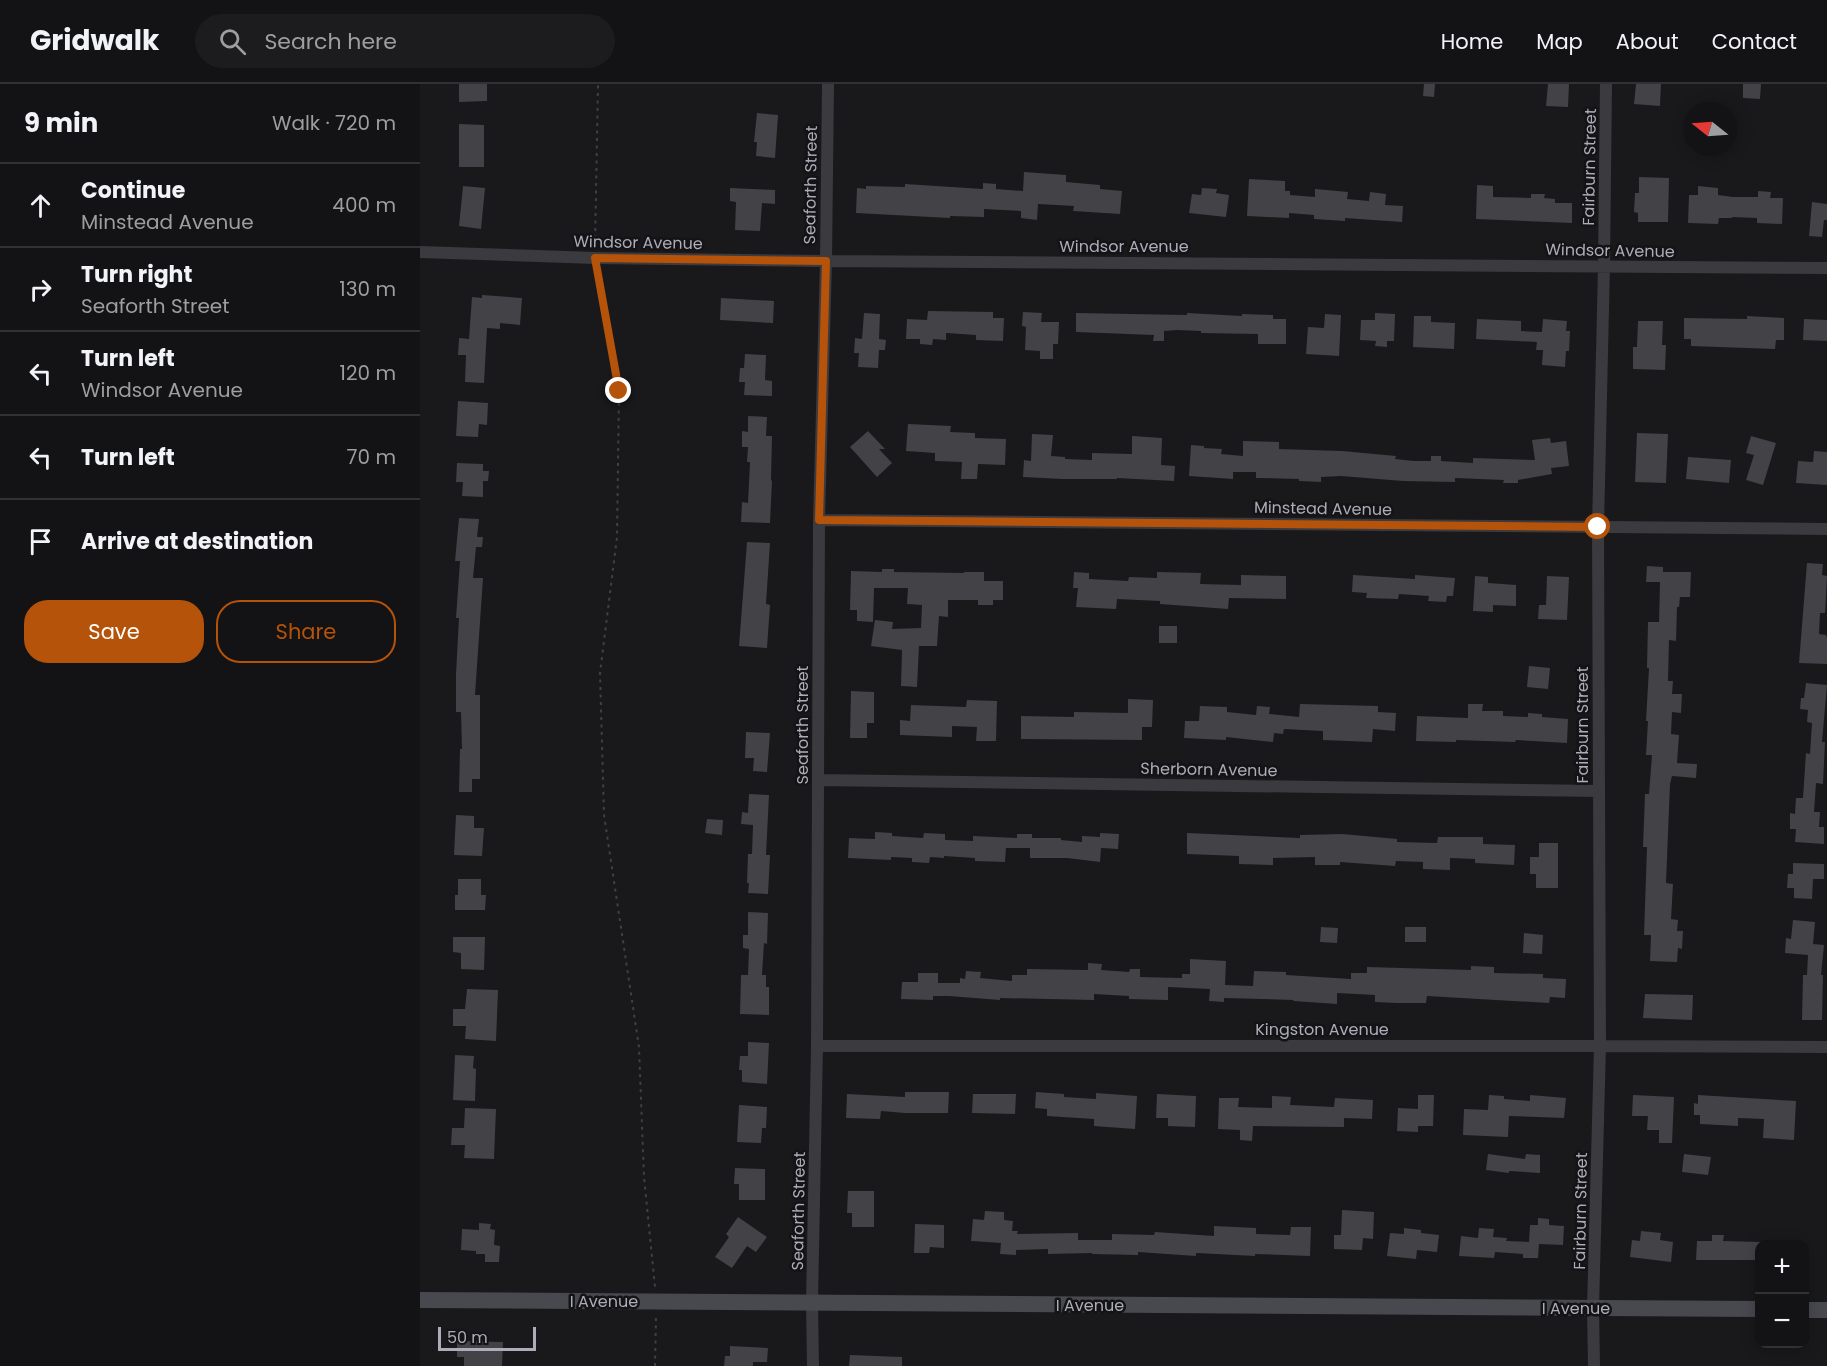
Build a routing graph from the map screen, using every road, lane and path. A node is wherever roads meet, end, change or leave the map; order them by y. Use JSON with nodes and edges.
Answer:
{"nodes":[{"id":1,"x":598,"y":84,"type":"edge"},
{"id":2,"x":828,"y":84,"type":"edge"},
{"id":3,"x":1606,"y":84,"type":"edge"},
{"id":4,"x":420,"y":252,"type":"edge"},
{"id":5,"x":595,"y":258,"type":"junction"},
{"id":6,"x":826,"y":261,"type":"junction"},
{"id":7,"x":1604,"y":266,"type":"junction"},
{"id":8,"x":1827,"y":268,"type":"edge"},
{"id":9,"x":819,"y":520,"type":"junction"},
{"id":10,"x":1598,"y":527,"type":"junction"},
{"id":11,"x":1827,"y":529,"type":"edge"},
{"id":12,"x":818,"y":780,"type":"junction"},
{"id":13,"x":1598,"y":791,"type":"junction"},
{"id":14,"x":817,"y":1046,"type":"junction"},
{"id":15,"x":1600,"y":1046,"type":"junction"},
{"id":16,"x":1827,"y":1047,"type":"edge"},
{"id":17,"x":420,"y":1300,"type":"edge"},
{"id":18,"x":657,"y":1302,"type":"junction"},
{"id":19,"x":812,"y":1302,"type":"junction"},
{"id":20,"x":1593,"y":1308,"type":"junction"},
{"id":21,"x":1755,"y":1309,"type":"edge"},
{"id":22,"x":1809,"y":1310,"type":"edge"},
{"id":23,"x":1827,"y":1310,"type":"edge"},
{"id":24,"x":654,"y":1366,"type":"edge"},
{"id":25,"x":813,"y":1366,"type":"edge"},
{"id":26,"x":1594,"y":1366,"type":"edge"}],
"edges":[{"from":1,"to":5,"type":"path"},
{"from":2,"to":6,"type":"street","name":"Seaforth Street"},
{"from":3,"to":7,"type":"street","name":"Fairburn Street"},
{"from":4,"to":5,"type":"street","name":"Windsor Avenue"},
{"from":5,"to":6,"type":"street","name":"Windsor Avenue"},
{"from":5,"to":18,"type":"path"},
{"from":6,"to":7,"type":"street","name":"Windsor Avenue"},
{"from":6,"to":9,"type":"street","name":"Seaforth Street"},
{"from":7,"to":8,"type":"street","name":"Windsor Avenue"},
{"from":7,"to":10,"type":"street","name":"Fairburn Street"},
{"from":9,"to":10,"type":"street","name":"Minstead Avenue"},
{"from":9,"to":12,"type":"street","name":"Seaforth Street"},
{"from":10,"to":11,"type":"street","name":"Minstead Avenue"},
{"from":10,"to":13,"type":"street","name":"Fairburn Street"},
{"from":12,"to":13,"type":"street","name":"Sherborn Avenue"},
{"from":12,"to":14,"type":"street","name":"Seaforth Street"},
{"from":13,"to":15,"type":"street","name":"Fairburn Street"},
{"from":14,"to":15,"type":"street","name":"Kingston Avenue"},
{"from":14,"to":19,"type":"street","name":"Seaforth Street"},
{"from":15,"to":16,"type":"street","name":"Kingston Avenue"},
{"from":15,"to":20,"type":"street","name":"Fairburn Street"},
{"from":17,"to":18,"type":"main road","name":"I Avenue"},
{"from":18,"to":19,"type":"main road","name":"I Avenue"},
{"from":18,"to":24,"type":"path"},
{"from":19,"to":20,"type":"main road","name":"I Avenue"},
{"from":19,"to":25,"type":"street","name":"Seaforth Street"},
{"from":20,"to":21,"type":"main road","name":"I Avenue"},
{"from":20,"to":26,"type":"street","name":"Fairburn Street"},
{"from":22,"to":23,"type":"main road"}]}
